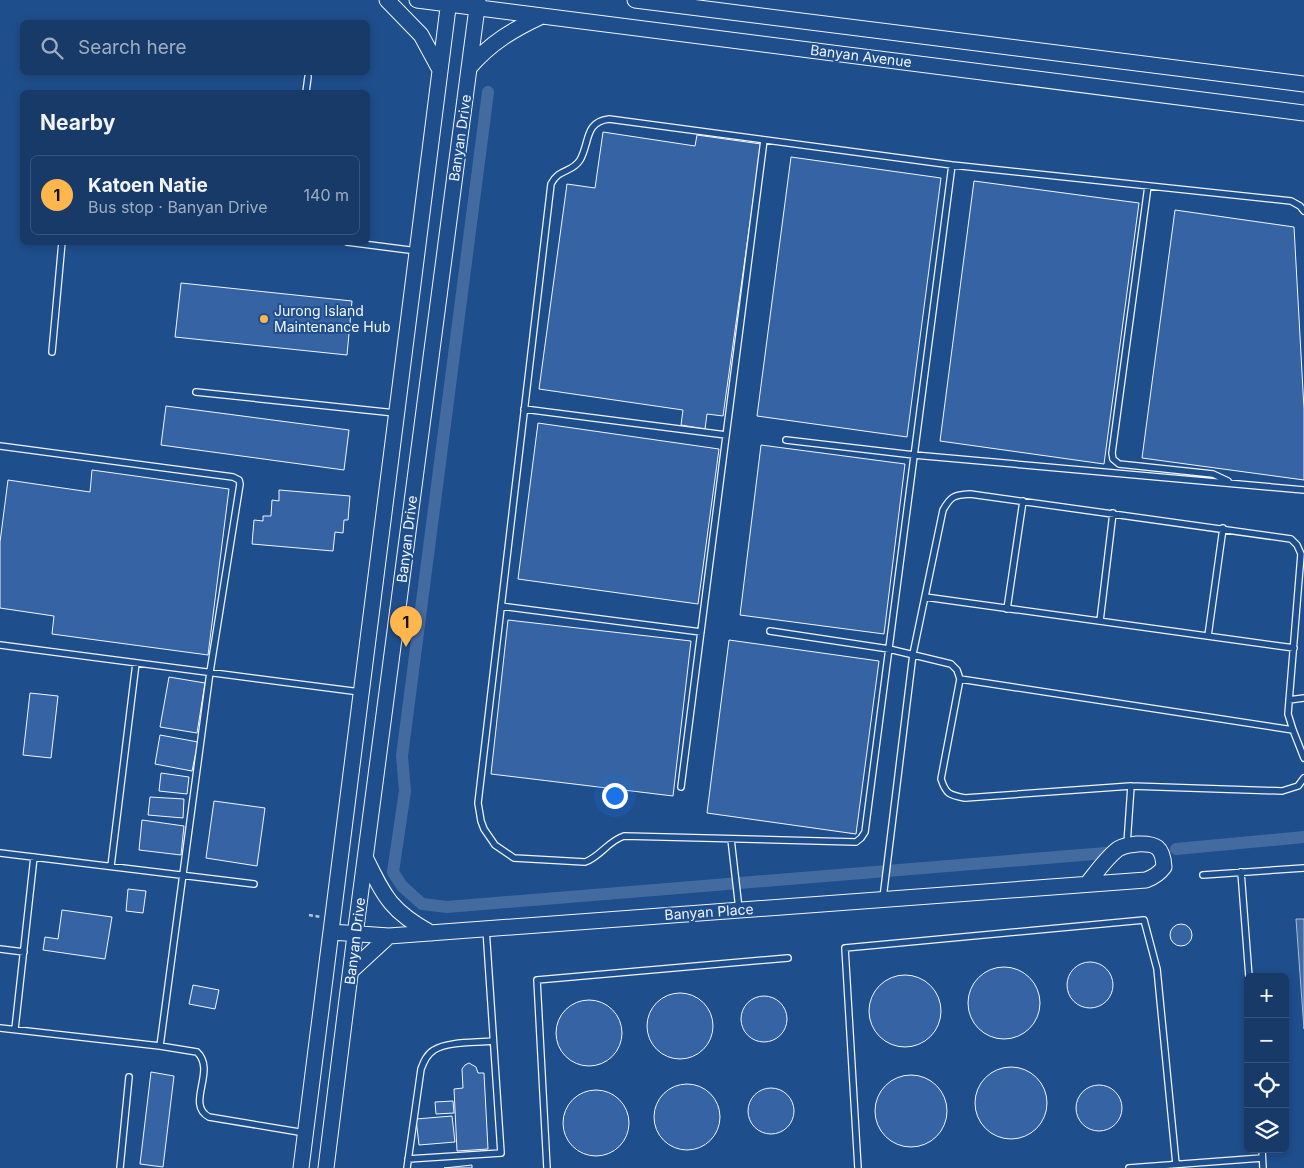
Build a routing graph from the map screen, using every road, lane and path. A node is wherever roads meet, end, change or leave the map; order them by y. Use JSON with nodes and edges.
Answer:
{"nodes":[{"id":1,"x":387,"y":0,"type":"edge"},
{"id":2,"x":417,"y":0,"type":"edge"},
{"id":3,"x":635,"y":0,"type":"edge"},
{"id":4,"x":449,"y":2,"type":"edge"},
{"id":5,"x":478,"y":4,"type":"edge"},
{"id":6,"x":542,"y":16,"type":"junction"},
{"id":7,"x":469,"y":68,"type":"junction"},
{"id":8,"x":440,"y":70,"type":"junction"},
{"id":9,"x":308,"y":78,"type":"dead end"},
{"id":10,"x":1304,"y":84,"type":"edge"},
{"id":11,"x":306,"y":90,"type":"edge"},
{"id":12,"x":1304,"y":112,"type":"edge"},
{"id":13,"x":764,"y":140,"type":"junction"},
{"id":14,"x":952,"y":165,"type":"junction"},
{"id":15,"x":1148,"y":186,"type":"junction"},
{"id":16,"x":1304,"y":211,"type":"edge"},
{"id":17,"x":62,"y":245,"type":"edge"},
{"id":18,"x":370,"y":245,"type":"edge"},
{"id":19,"x":417,"y":251,"type":"junction"},
{"id":20,"x":52,"y":352,"type":"dead end"},
{"id":21,"x":196,"y":392,"type":"dead end"},
{"id":22,"x":524,"y":408,"type":"junction"},
{"id":23,"x":397,"y":413,"type":"junction"},
{"id":24,"x":726,"y":435,"type":"junction"},
{"id":25,"x":786,"y":440,"type":"dead end"},
{"id":26,"x":0,"y":446,"type":"edge"},
{"id":27,"x":914,"y":455,"type":"junction"},
{"id":28,"x":1232,"y":483,"type":"junction"},
{"id":29,"x":1304,"y":490,"type":"edge"},
{"id":30,"x":1023,"y":501,"type":"junction"},
{"id":31,"x":1113,"y":513,"type":"junction"},
{"id":32,"x":1223,"y":528,"type":"junction"},
{"id":33,"x":925,"y":597,"type":"junction"},
{"id":34,"x":501,"y":606,"type":"junction"},
{"id":35,"x":1007,"y":609,"type":"junction"},
{"id":36,"x":1100,"y":621,"type":"junction"},
{"id":37,"x":770,"y":631,"type":"dead end"},
{"id":38,"x":700,"y":632,"type":"junction"},
{"id":39,"x":1208,"y":636,"type":"junction"},
{"id":40,"x":0,"y":645,"type":"edge"},
{"id":41,"x":1294,"y":648,"type":"junction"},
{"id":42,"x":889,"y":649,"type":"junction"},
{"id":43,"x":913,"y":654,"type":"junction"},
{"id":44,"x":136,"y":663,"type":"junction"},
{"id":45,"x":210,"y":672,"type":"junction"},
{"id":46,"x":960,"y":679,"type":"junction"},
{"id":47,"x":361,"y":692,"type":"junction"},
{"id":48,"x":1304,"y":698,"type":"edge"},
{"id":49,"x":1289,"y":700,"type":"junction"},
{"id":50,"x":1292,"y":730,"type":"junction"},
{"id":51,"x":1304,"y":758,"type":"edge"},
{"id":52,"x":1304,"y":778,"type":"edge"},
{"id":53,"x":1131,"y":786,"type":"junction"},
{"id":54,"x":680,"y":787,"type":"dead end"},
{"id":55,"x":731,"y":839,"type":"junction"},
{"id":56,"x":1126,"y":845,"type":"junction"},
{"id":57,"x":0,"y":852,"type":"edge"},
{"id":58,"x":34,"y":857,"type":"junction"},
{"id":59,"x":366,"y":859,"type":"junction"},
{"id":60,"x":111,"y":866,"type":"junction"},
{"id":61,"x":1304,"y":868,"type":"edge"},
{"id":62,"x":1241,"y":872,"type":"junction"},
{"id":63,"x":183,"y":875,"type":"junction"},
{"id":64,"x":1203,"y":875,"type":"dead end"},
{"id":65,"x":254,"y":884,"type":"dead end"},
{"id":66,"x":1087,"y":884,"type":"junction"},
{"id":67,"x":883,"y":892,"type":"junction"},
{"id":68,"x":738,"y":903,"type":"junction"},
{"id":69,"x":486,"y":929,"type":"junction"},
{"id":70,"x":331,"y":932,"type":"junction"},
{"id":71,"x":431,"y":933,"type":"junction"},
{"id":72,"x":355,"y":935,"type":"junction"},
{"id":73,"x":389,"y":936,"type":"junction"},
{"id":74,"x":0,"y":949,"type":"edge"},
{"id":75,"x":24,"y":952,"type":"junction"},
{"id":76,"x":788,"y":958,"type":"dead end"},
{"id":77,"x":351,"y":971,"type":"junction"},
{"id":78,"x":1249,"y":973,"type":"edge"},
{"id":79,"x":0,"y":1028,"type":"edge"},
{"id":80,"x":15,"y":1029,"type":"junction"},
{"id":81,"x":493,"y":1041,"type":"junction"},
{"id":82,"x":160,"y":1046,"type":"junction"},
{"id":83,"x":129,"y":1077,"type":"dead end"},
{"id":84,"x":305,"y":1134,"type":"junction"},
{"id":85,"x":1262,"y":1153,"type":"edge"},
{"id":86,"x":1262,"y":1158,"type":"junction"},
{"id":87,"x":408,"y":1159,"type":"junction"},
{"id":88,"x":1176,"y":1164,"type":"junction"},
{"id":89,"x":120,"y":1168,"type":"edge"},
{"id":90,"x":301,"y":1168,"type":"edge"},
{"id":91,"x":326,"y":1168,"type":"edge"},
{"id":92,"x":407,"y":1168,"type":"edge"},
{"id":93,"x":547,"y":1168,"type":"edge"},
{"id":94,"x":858,"y":1168,"type":"edge"},
{"id":95,"x":1129,"y":1168,"type":"edge"},
{"id":96,"x":1263,"y":1168,"type":"edge"}],
"edges":[{"from":1,"to":8,"type":"street"},
{"from":2,"to":4,"type":"street","name":"Banyan Avenue"},
{"from":3,"to":10,"type":"street","name":"Banyan Avenue"},
{"from":4,"to":5,"type":"street","name":"Banyan Avenue"},
{"from":4,"to":8,"type":"street","name":"Banyan Drive"},
{"from":5,"to":6,"type":"street","name":"Banyan Avenue"},
{"from":5,"to":7,"type":"street","name":"Banyan Drive"},
{"from":6,"to":7,"type":"street"},
{"from":6,"to":12,"type":"street","name":"Banyan Avenue"},
{"from":7,"to":59,"type":"street","name":"Banyan Drive"},
{"from":8,"to":19,"type":"street","name":"Banyan Drive"},
{"from":9,"to":11,"type":"lane"},
{"from":13,"to":14,"type":"lane"},
{"from":13,"to":22,"type":"lane"},
{"from":13,"to":24,"type":"lane"},
{"from":14,"to":15,"type":"lane"},
{"from":14,"to":27,"type":"lane"},
{"from":15,"to":16,"type":"lane"},
{"from":15,"to":28,"type":"lane"},
{"from":17,"to":20,"type":"lane"},
{"from":18,"to":19,"type":"lane"},
{"from":19,"to":23,"type":"street","name":"Banyan Drive"},
{"from":21,"to":23,"type":"lane"},
{"from":22,"to":24,"type":"lane"},
{"from":22,"to":34,"type":"lane"},
{"from":23,"to":47,"type":"street","name":"Banyan Drive"},
{"from":24,"to":38,"type":"lane"},
{"from":25,"to":27,"type":"lane"},
{"from":26,"to":45,"type":"lane"},
{"from":27,"to":28,"type":"lane"},
{"from":27,"to":42,"type":"lane"},
{"from":28,"to":29,"type":"lane"},
{"from":30,"to":31,"type":"lane"},
{"from":30,"to":33,"type":"lane"},
{"from":30,"to":35,"type":"lane"},
{"from":31,"to":32,"type":"lane"},
{"from":31,"to":36,"type":"lane"},
{"from":32,"to":39,"type":"lane"},
{"from":32,"to":41,"type":"lane"},
{"from":33,"to":35,"type":"lane"},
{"from":33,"to":43,"type":"lane"},
{"from":34,"to":38,"type":"lane"},
{"from":34,"to":55,"type":"lane"},
{"from":35,"to":36,"type":"lane"},
{"from":36,"to":39,"type":"lane"},
{"from":37,"to":42,"type":"lane"},
{"from":38,"to":54,"type":"lane"},
{"from":39,"to":41,"type":"lane"},
{"from":40,"to":44,"type":"lane"},
{"from":41,"to":49,"type":"lane"},
{"from":42,"to":43,"type":"lane"},
{"from":42,"to":55,"type":"lane"},
{"from":43,"to":46,"type":"lane"},
{"from":43,"to":67,"type":"lane"},
{"from":44,"to":45,"type":"lane"},
{"from":44,"to":60,"type":"lane"},
{"from":45,"to":47,"type":"lane"},
{"from":45,"to":63,"type":"lane"},
{"from":46,"to":50,"type":"lane"},
{"from":46,"to":53,"type":"lane"},
{"from":47,"to":70,"type":"street","name":"Banyan Drive"},
{"from":48,"to":49,"type":"lane"},
{"from":49,"to":50,"type":"lane"},
{"from":50,"to":51,"type":"lane"},
{"from":52,"to":53,"type":"lane"},
{"from":53,"to":56,"type":"lane"},
{"from":55,"to":68,"type":"lane"},
{"from":56,"to":66,"type":"street"},
{"from":56,"to":66,"type":"street","name":"Banyan Place"},
{"from":57,"to":58,"type":"lane"},
{"from":58,"to":60,"type":"lane"},
{"from":58,"to":75,"type":"lane"},
{"from":59,"to":71,"type":"street"},
{"from":59,"to":72,"type":"street","name":"Banyan Drive"},
{"from":60,"to":63,"type":"lane"},
{"from":61,"to":62,"type":"lane"},
{"from":62,"to":64,"type":"lane"},
{"from":62,"to":78,"type":"lane"},
{"from":63,"to":65,"type":"lane"},
{"from":63,"to":82,"type":"lane"},
{"from":66,"to":67,"type":"street","name":"Banyan Place"},
{"from":67,"to":68,"type":"street","name":"Banyan Place"},
{"from":68,"to":69,"type":"street","name":"Banyan Place"},
{"from":69,"to":71,"type":"street","name":"Banyan Place"},
{"from":69,"to":81,"type":"lane"},
{"from":70,"to":72,"type":"street","name":"Banyan Place"},
{"from":70,"to":84,"type":"street","name":"Banyan Drive"},
{"from":71,"to":73,"type":"street","name":"Banyan Place"},
{"from":72,"to":73,"type":"street","name":"Banyan Place"},
{"from":72,"to":77,"type":"street","name":"Banyan Drive"},
{"from":73,"to":77,"type":"street"},
{"from":74,"to":75,"type":"lane"},
{"from":75,"to":80,"type":"lane"},
{"from":76,"to":93,"type":"lane"},
{"from":77,"to":91,"type":"street","name":"Banyan Drive"},
{"from":79,"to":80,"type":"lane"},
{"from":80,"to":82,"type":"lane"},
{"from":81,"to":87,"type":"lane"},
{"from":81,"to":87,"type":"lane"},
{"from":82,"to":84,"type":"lane"},
{"from":83,"to":89,"type":"lane"},
{"from":84,"to":90,"type":"street","name":"Banyan Drive"},
{"from":85,"to":86,"type":"lane"},
{"from":86,"to":88,"type":"lane"},
{"from":86,"to":96,"type":"lane"},
{"from":87,"to":92,"type":"lane"},
{"from":88,"to":94,"type":"lane"},
{"from":88,"to":95,"type":"lane"}]}
